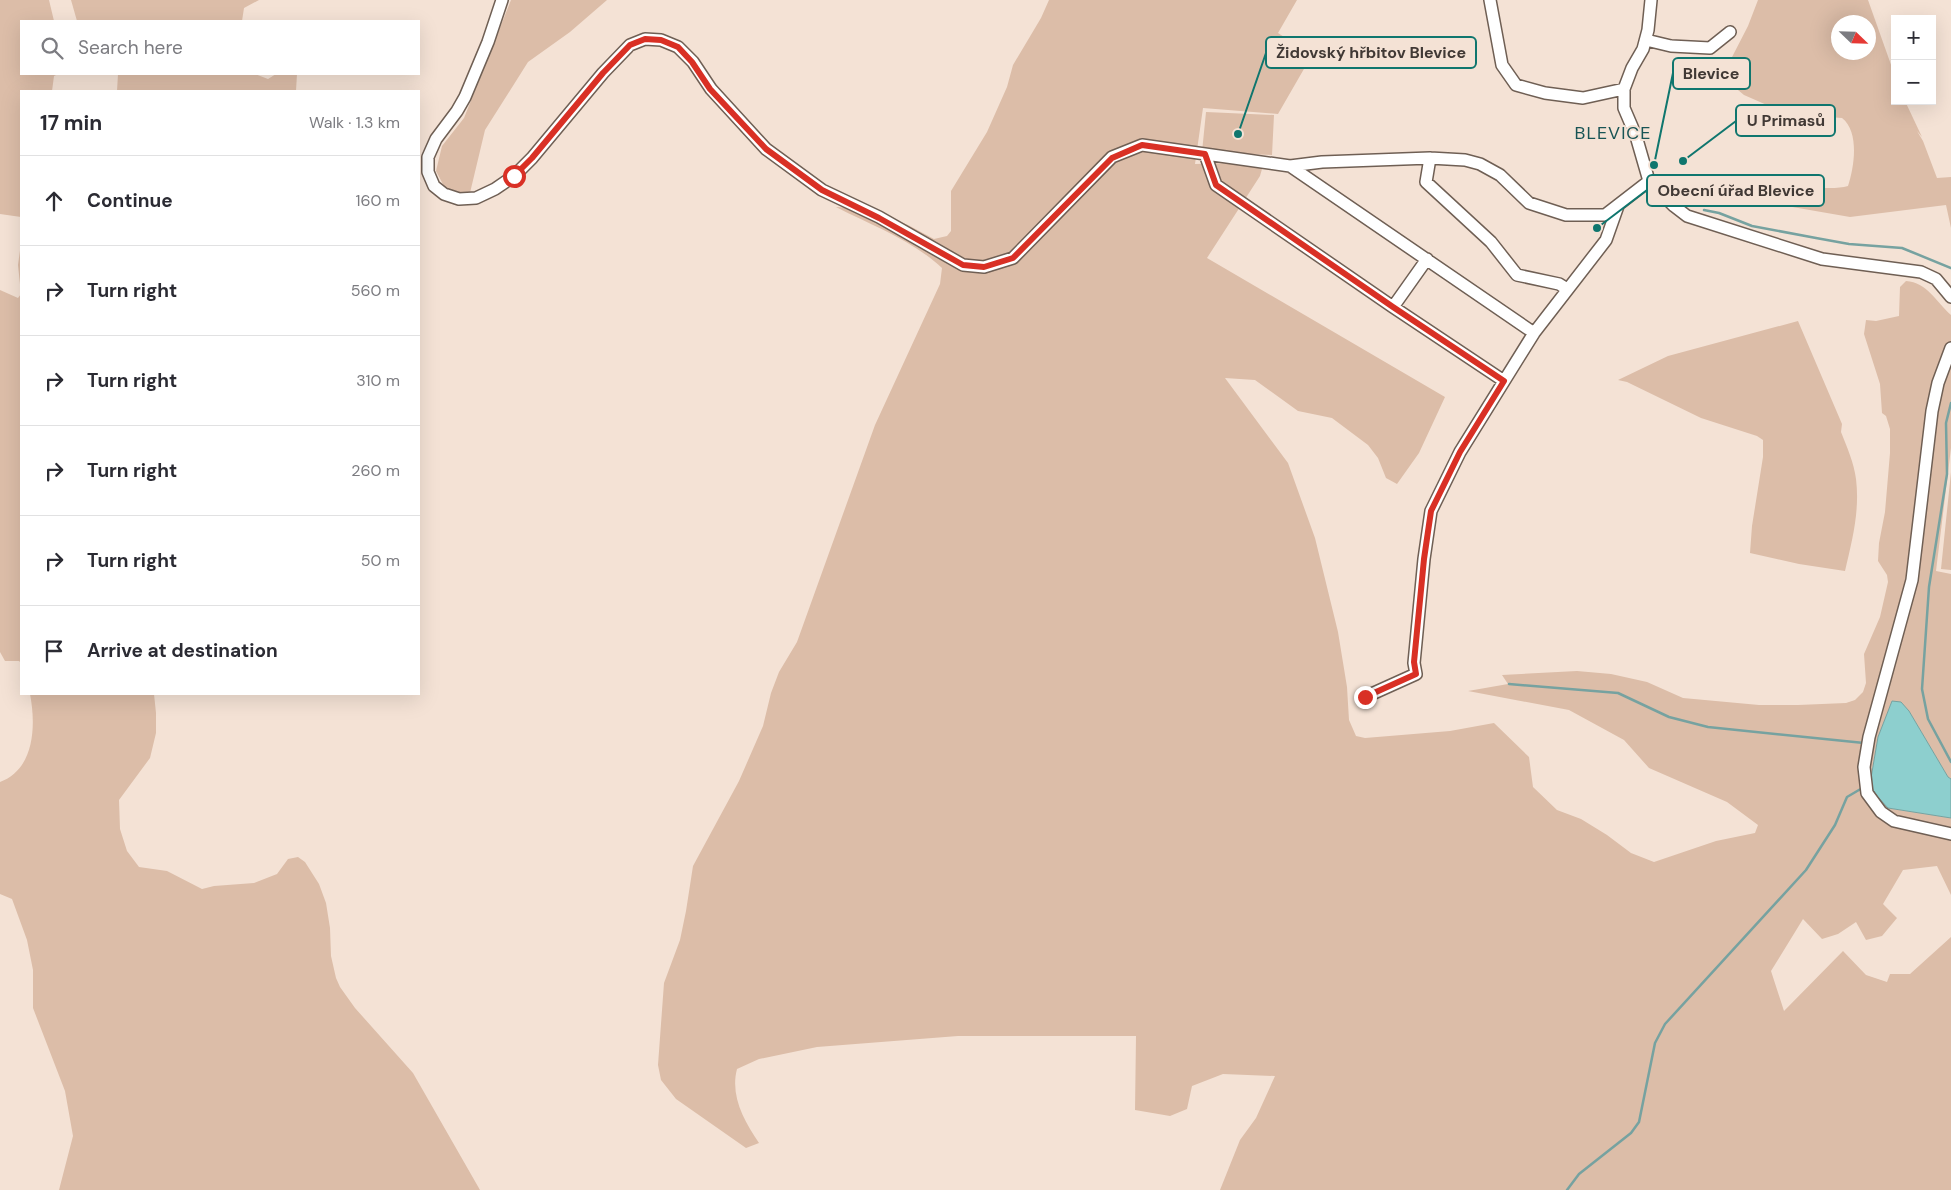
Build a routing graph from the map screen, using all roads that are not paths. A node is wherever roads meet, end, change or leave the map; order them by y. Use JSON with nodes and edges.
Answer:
{"nodes":[{"id":1,"x":502,"y":0,"type":"edge"},
{"id":2,"x":1490,"y":0,"type":"edge"},
{"id":3,"x":1651,"y":0,"type":"edge"},
{"id":4,"x":1730,"y":32,"type":"dead end"},
{"id":5,"x":1646,"y":40,"type":"junction"},
{"id":6,"x":1624,"y":89,"type":"junction"},
{"id":7,"x":1205,"y":154,"type":"junction"},
{"id":8,"x":1430,"y":158,"type":"junction"},
{"id":9,"x":1290,"y":166,"type":"junction"},
{"id":10,"x":1649,"y":181,"type":"junction"},
{"id":11,"x":1618,"y":206,"type":"junction"},
{"id":12,"x":1427,"y":258,"type":"junction"},
{"id":13,"x":1567,"y":289,"type":"junction"},
{"id":14,"x":1951,"y":297,"type":"edge"},
{"id":15,"x":1393,"y":307,"type":"junction"},
{"id":16,"x":1534,"y":332,"type":"junction"},
{"id":17,"x":1951,"y":348,"type":"edge"},
{"id":18,"x":1504,"y":381,"type":"junction"},
{"id":19,"x":1365,"y":697,"type":"dead end"},
{"id":20,"x":1951,"y":834,"type":"edge"}],
"edges":[{"from":1,"to":7,"type":"street"},
{"from":2,"to":6,"type":"street"},
{"from":3,"to":5,"type":"street"},
{"from":4,"to":5,"type":"street"},
{"from":5,"to":6,"type":"street"},
{"from":6,"to":10,"type":"street"},
{"from":7,"to":9,"type":"street"},
{"from":7,"to":15,"type":"street"},
{"from":8,"to":9,"type":"street"},
{"from":8,"to":11,"type":"street"},
{"from":8,"to":13,"type":"street"},
{"from":9,"to":12,"type":"street"},
{"from":10,"to":11,"type":"street"},
{"from":10,"to":14,"type":"street"},
{"from":11,"to":13,"type":"street"},
{"from":12,"to":15,"type":"street"},
{"from":12,"to":16,"type":"street"},
{"from":13,"to":16,"type":"street"},
{"from":15,"to":18,"type":"street"},
{"from":16,"to":18,"type":"street"},
{"from":17,"to":20,"type":"street"},
{"from":18,"to":19,"type":"street"}]}
